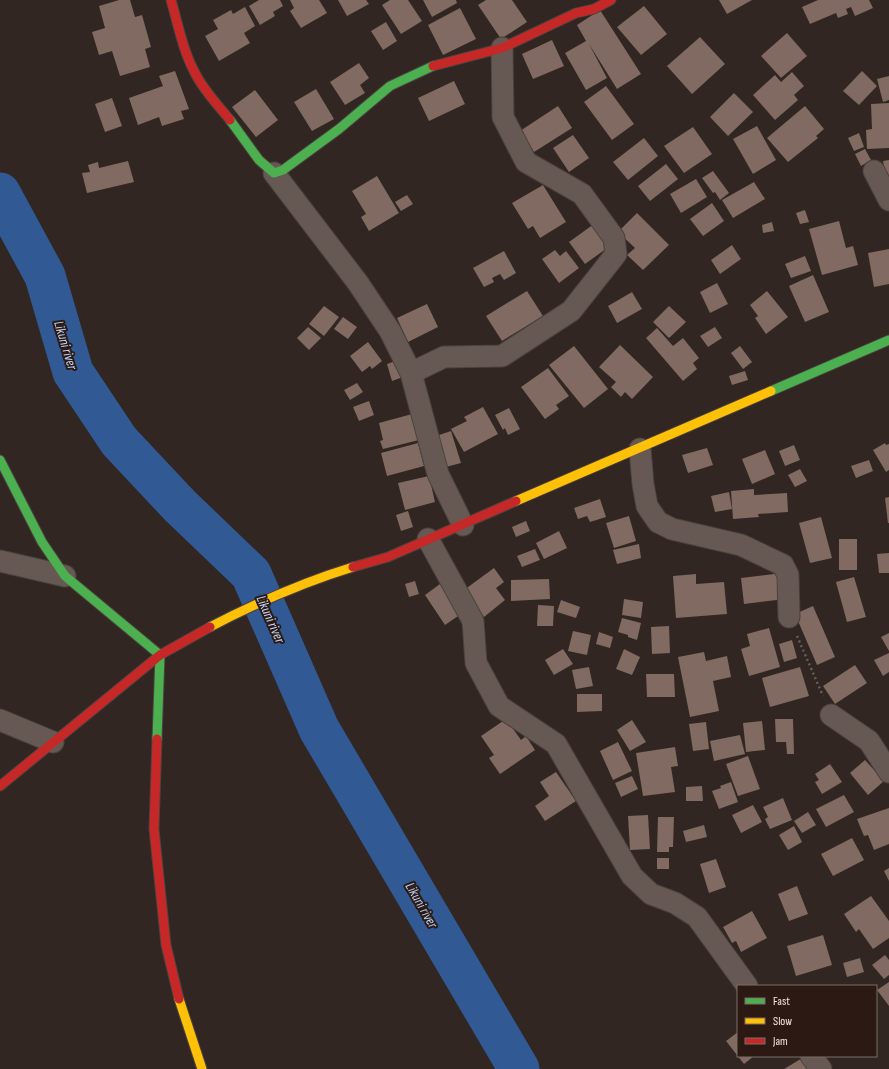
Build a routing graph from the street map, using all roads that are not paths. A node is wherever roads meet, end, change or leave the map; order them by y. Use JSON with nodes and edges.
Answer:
{"nodes":[{"id":1,"x":171,"y":0,"type":"edge"},
{"id":2,"x":611,"y":0,"type":"edge"},
{"id":3,"x":502,"y":48,"type":"junction"},
{"id":4,"x":874,"y":171,"type":"dead end"},
{"id":5,"x":274,"y":173,"type":"junction"},
{"id":6,"x":889,"y":200,"type":"edge"},
{"id":7,"x":889,"y":340,"type":"edge"},
{"id":8,"x":411,"y":373,"type":"junction"},
{"id":9,"x":640,"y":449,"type":"junction"},
{"id":10,"x":0,"y":460,"type":"edge"},
{"id":11,"x":463,"y":525,"type":"junction"},
{"id":12,"x":428,"y":540,"type":"junction"},
{"id":13,"x":0,"y":562,"type":"edge"},
{"id":14,"x":64,"y":576,"type":"junction"},
{"id":15,"x":789,"y":617,"type":"road end"},
{"id":16,"x":160,"y":655,"type":"junction"},
{"id":17,"x":831,"y":715,"type":"road end"},
{"id":18,"x":0,"y":720,"type":"edge"},
{"id":19,"x":53,"y":742,"type":"junction"},
{"id":20,"x":889,"y":772,"type":"edge"},
{"id":21,"x":0,"y":786,"type":"edge"},
{"id":22,"x":746,"y":985,"type":"edge"},
{"id":23,"x":812,"y":1057,"type":"edge"},
{"id":24,"x":202,"y":1069,"type":"edge"},
{"id":25,"x":821,"y":1069,"type":"edge"}],
"edges":[{"from":1,"to":5,"type":"street"},
{"from":2,"to":3,"type":"street"},
{"from":3,"to":5,"type":"street"},
{"from":3,"to":8,"type":"street"},
{"from":4,"to":6,"type":"street"},
{"from":5,"to":8,"type":"street"},
{"from":7,"to":9,"type":"street"},
{"from":8,"to":11,"type":"street"},
{"from":9,"to":11,"type":"street"},
{"from":9,"to":15,"type":"street"},
{"from":10,"to":14,"type":"street"},
{"from":11,"to":12,"type":"street"},
{"from":12,"to":16,"type":"street"},
{"from":12,"to":22,"type":"street"},
{"from":13,"to":14,"type":"street"},
{"from":14,"to":16,"type":"street"},
{"from":16,"to":19,"type":"street"},
{"from":16,"to":24,"type":"street"},
{"from":17,"to":20,"type":"street"},
{"from":18,"to":19,"type":"street"},
{"from":19,"to":21,"type":"street"},
{"from":23,"to":25,"type":"street"}]}
